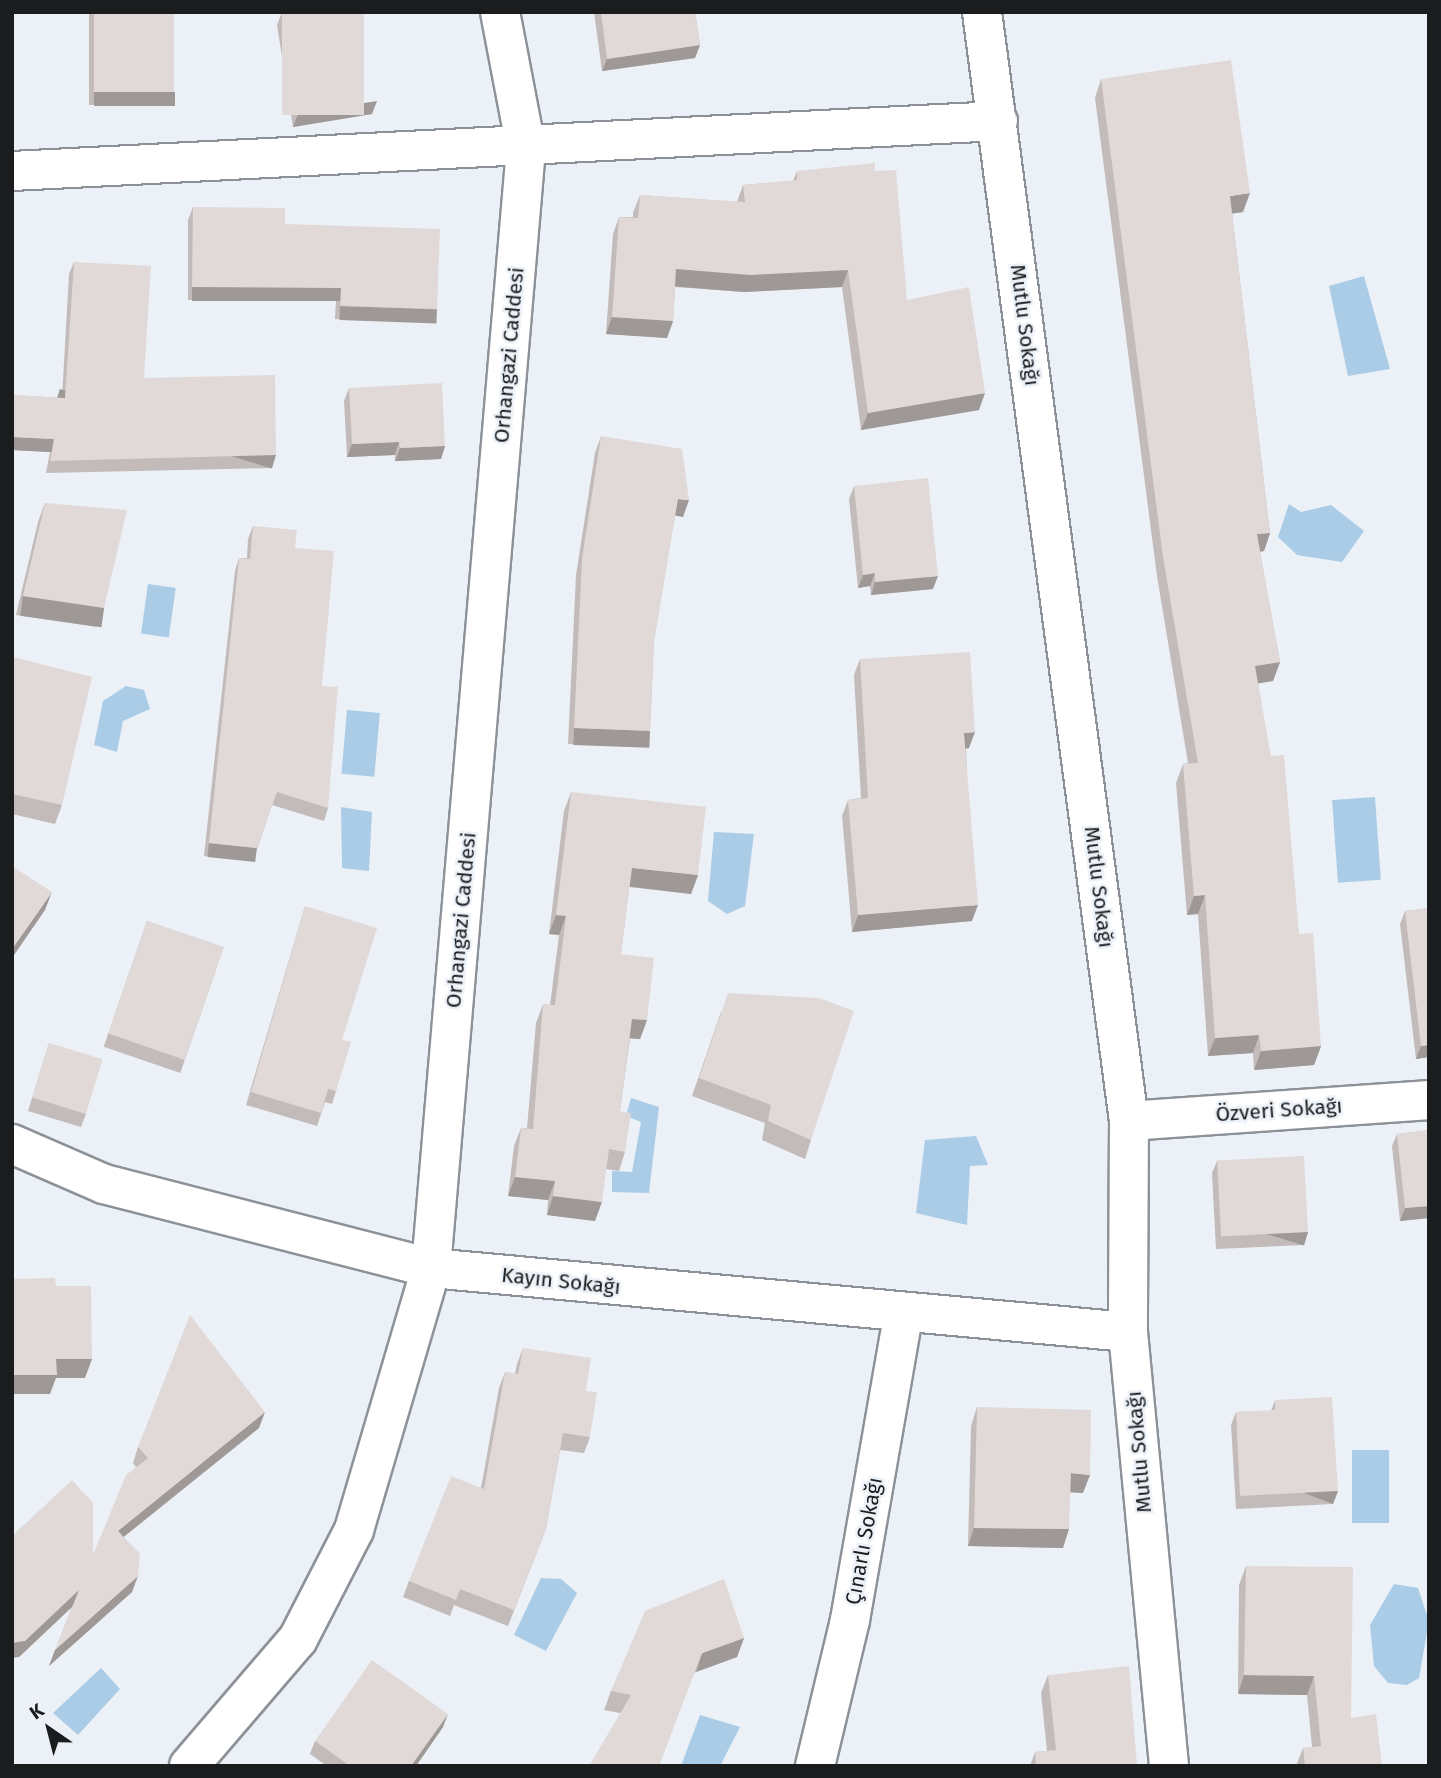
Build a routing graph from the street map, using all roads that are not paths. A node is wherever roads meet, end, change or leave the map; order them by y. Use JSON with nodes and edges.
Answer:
{"nodes":[{"id":1,"x":500,"y":12,"type":"edge"},
{"id":2,"x":982,"y":12,"type":"edge"},
{"id":3,"x":998,"y":121,"type":"junction"},
{"id":4,"x":526,"y":148,"type":"junction"},
{"id":5,"x":12,"y":171,"type":"edge"},
{"id":6,"x":1429,"y":1100,"type":"edge"},
{"id":7,"x":1129,"y":1121,"type":"junction"},
{"id":8,"x":12,"y":1144,"type":"edge"},
{"id":9,"x":432,"y":1268,"type":"junction"},
{"id":10,"x":903,"y":1314,"type":"junction"},
{"id":11,"x":1128,"y":1332,"type":"junction"},
{"id":12,"x":189,"y":1766,"type":"edge"},
{"id":13,"x":815,"y":1766,"type":"edge"},
{"id":14,"x":1170,"y":1766,"type":"edge"}],
"edges":[{"from":1,"to":4,"type":"street","name":"Orhangazi Caddesi"},
{"from":2,"to":3,"type":"street","name":"Mutlu Sokağı"},
{"from":3,"to":4,"type":"street"},
{"from":3,"to":7,"type":"street","name":"Mutlu Sokağı"},
{"from":4,"to":5,"type":"street"},
{"from":4,"to":9,"type":"street","name":"Orhangazi Caddesi"},
{"from":6,"to":7,"type":"street","name":"Özveri Sokağı"},
{"from":7,"to":11,"type":"street","name":"Mutlu Sokağı"},
{"from":8,"to":9,"type":"street","name":"Kayın Sokağı"},
{"from":9,"to":10,"type":"street","name":"Kayın Sokağı"},
{"from":9,"to":12,"type":"street","name":"Orhangazi Caddesi"},
{"from":10,"to":11,"type":"street","name":"Kayın Sokağı"},
{"from":10,"to":13,"type":"street","name":"Çınarlı Sokağı"},
{"from":11,"to":14,"type":"street","name":"Mutlu Sokağı"}]}
